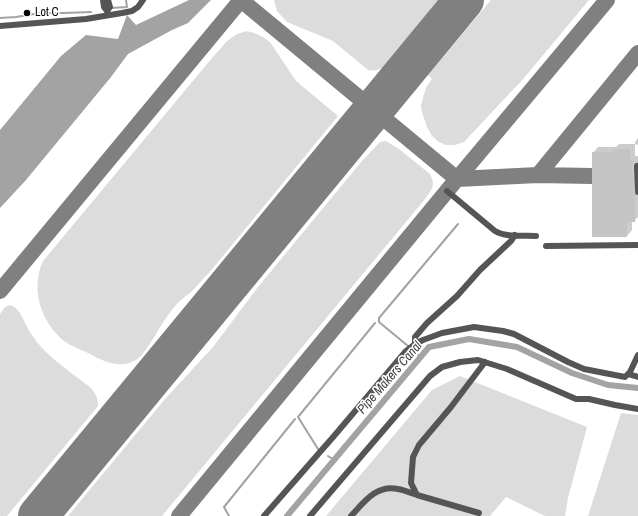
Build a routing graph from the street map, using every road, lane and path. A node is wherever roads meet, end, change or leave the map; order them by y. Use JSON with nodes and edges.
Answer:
{"nodes":[{"id":1,"x":103,"y":0,"type":"edge"},
{"id":2,"x":108,"y":0,"type":"edge"},
{"id":3,"x":143,"y":0,"type":"edge"},
{"id":4,"x":108,"y":13,"type":"junction"},
{"id":5,"x":0,"y":26,"type":"edge"},
{"id":6,"x":637,"y":166,"type":"edge"},
{"id":7,"x":638,"y":182,"type":"edge"},
{"id":8,"x":447,"y":191,"type":"dead end"},
{"id":9,"x":638,"y":192,"type":"edge"},
{"id":10,"x":515,"y":236,"type":"junction"},
{"id":11,"x":536,"y":236,"type":"dead end"},
{"id":12,"x":638,"y":245,"type":"edge"},
{"id":13,"x":546,"y":246,"type":"dead end"},
{"id":14,"x":415,"y":344,"type":"junction"},
{"id":15,"x":638,"y":355,"type":"edge"},
{"id":16,"x":485,"y":362,"type":"junction"},
{"id":17,"x":628,"y":374,"type":"junction"},
{"id":18,"x":638,"y":377,"type":"edge"},
{"id":19,"x":638,"y":410,"type":"edge"},
{"id":20,"x":416,"y":495,"type":"junction"},
{"id":21,"x":479,"y":513,"type":"dead end"},
{"id":22,"x":264,"y":516,"type":"edge"},
{"id":23,"x":310,"y":516,"type":"edge"},
{"id":24,"x":351,"y":516,"type":"edge"}],
"edges":[{"from":1,"to":4,"type":"street"},
{"from":2,"to":4,"type":"street"},
{"from":3,"to":4,"type":"street"},
{"from":4,"to":5,"type":"street"},
{"from":6,"to":7,"type":"street"},
{"from":7,"to":9,"type":"street"},
{"from":8,"to":10,"type":"street"},
{"from":10,"to":11,"type":"street"},
{"from":10,"to":14,"type":"street"},
{"from":12,"to":13,"type":"street"},
{"from":14,"to":17,"type":"street"},
{"from":14,"to":22,"type":"street"},
{"from":15,"to":17,"type":"street"},
{"from":16,"to":19,"type":"street"},
{"from":16,"to":20,"type":"street"},
{"from":16,"to":23,"type":"street"},
{"from":17,"to":18,"type":"street"},
{"from":20,"to":21,"type":"street"},
{"from":20,"to":24,"type":"street"}]}
